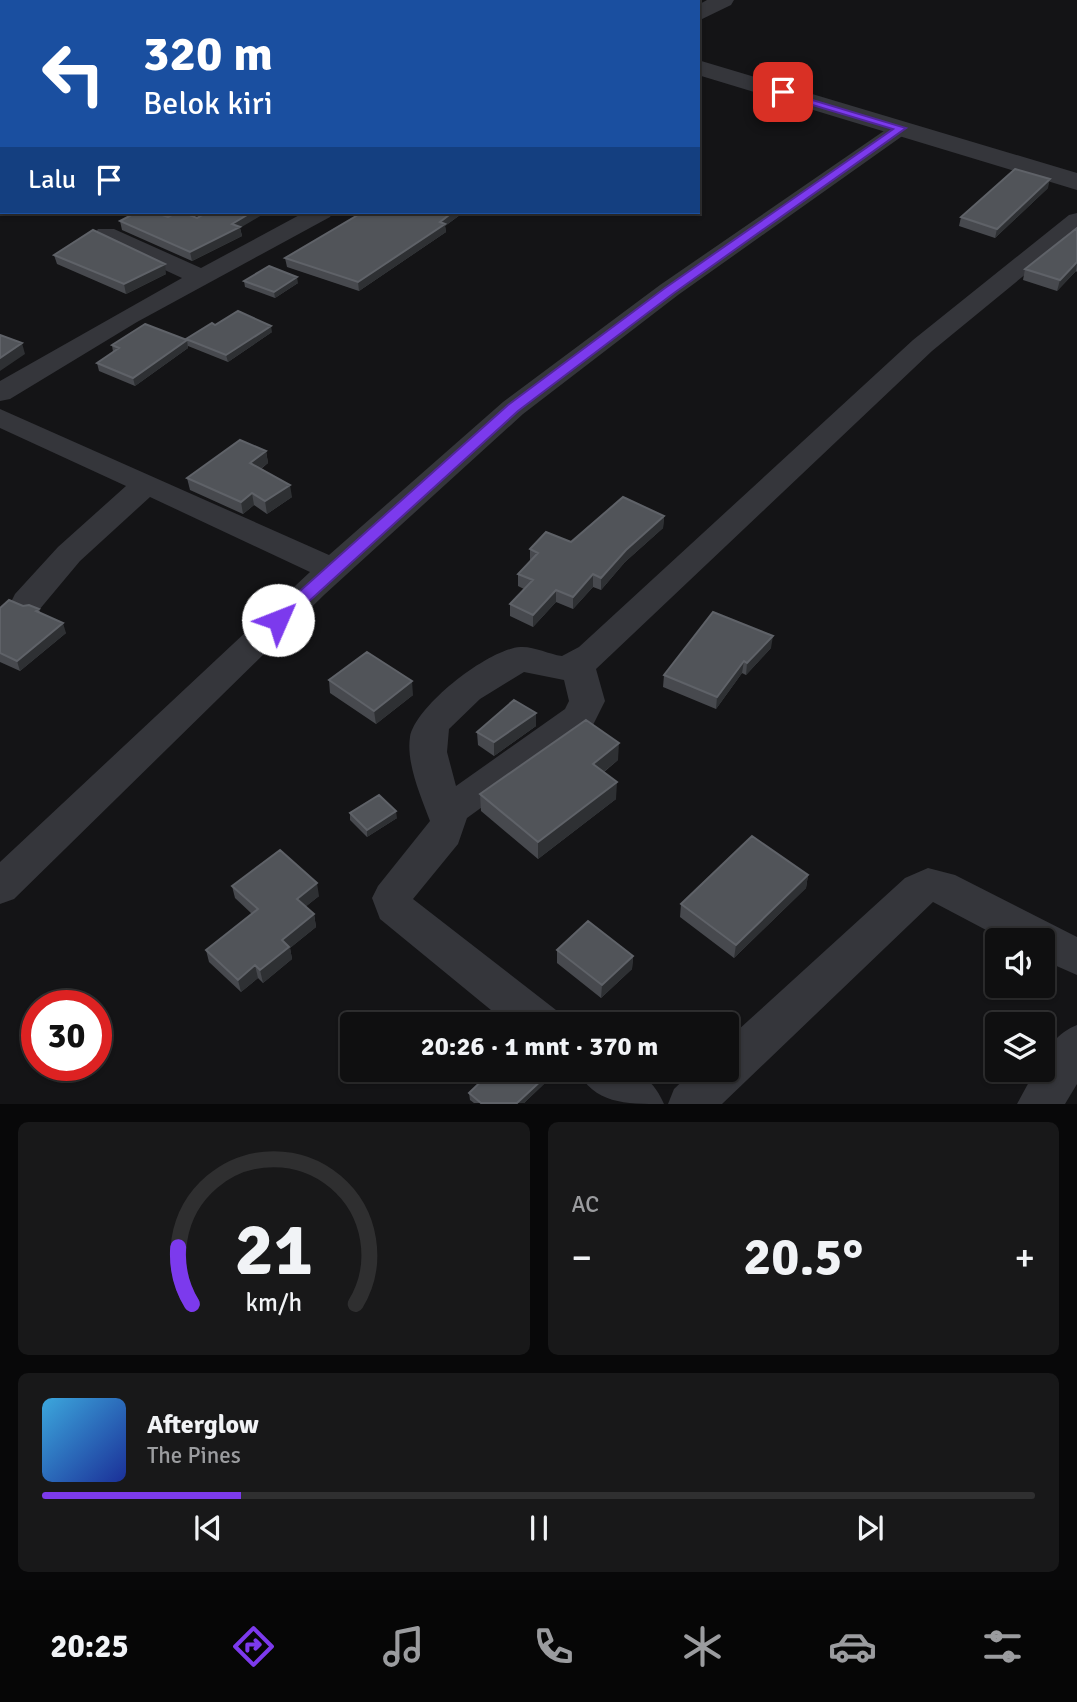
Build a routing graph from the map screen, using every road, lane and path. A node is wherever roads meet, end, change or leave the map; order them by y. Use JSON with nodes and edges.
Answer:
{"nodes":[{"id":1,"x":723,"y":0,"type":"edge"},
{"id":2,"x":700,"y":13,"type":"edge"},
{"id":3,"x":700,"y":68,"type":"edge"},
{"id":4,"x":901,"y":128,"type":"junction"},
{"id":5,"x":1077,"y":182,"type":"edge"},
{"id":6,"x":318,"y":214,"type":"edge"},
{"id":7,"x":1077,"y":220,"type":"edge"},
{"id":8,"x":106,"y":234,"type":"edge"},
{"id":9,"x":201,"y":277,"type":"junction"},
{"id":10,"x":0,"y":393,"type":"edge"},
{"id":11,"x":0,"y":417,"type":"edge"},
{"id":12,"x":146,"y":484,"type":"junction"},
{"id":13,"x":331,"y":570,"type":"junction"},
{"id":14,"x":27,"y":602,"type":"edge"},
{"id":15,"x":578,"y":666,"type":"junction"},
{"id":16,"x":446,"y":813,"type":"junction"},
{"id":17,"x":0,"y":887,"type":"edge"},
{"id":18,"x":1077,"y":957,"type":"edge"},
{"id":19,"x":526,"y":1012,"type":"edge"},
{"id":20,"x":1077,"y":1045,"type":"edge"},
{"id":21,"x":614,"y":1082,"type":"edge"},
{"id":22,"x":642,"y":1104,"type":"edge"},
{"id":23,"x":690,"y":1104,"type":"edge"},
{"id":24,"x":1039,"y":1104,"type":"edge"}],
"edges":[{"from":1,"to":2,"type":"street"},
{"from":3,"to":4,"type":"street"},
{"from":4,"to":5,"type":"street"},
{"from":4,"to":13,"type":"street"},
{"from":6,"to":9,"type":"street"},
{"from":7,"to":15,"type":"street"},
{"from":8,"to":9,"type":"street"},
{"from":9,"to":10,"type":"street"},
{"from":11,"to":12,"type":"street"},
{"from":12,"to":13,"type":"street"},
{"from":12,"to":14,"type":"street"},
{"from":13,"to":17,"type":"street"},
{"from":15,"to":16,"type":"street"},
{"from":15,"to":16,"type":"street"},
{"from":16,"to":19,"type":"street"},
{"from":18,"to":23,"type":"street"},
{"from":20,"to":24,"type":"street"},
{"from":21,"to":22,"type":"street"}]}
